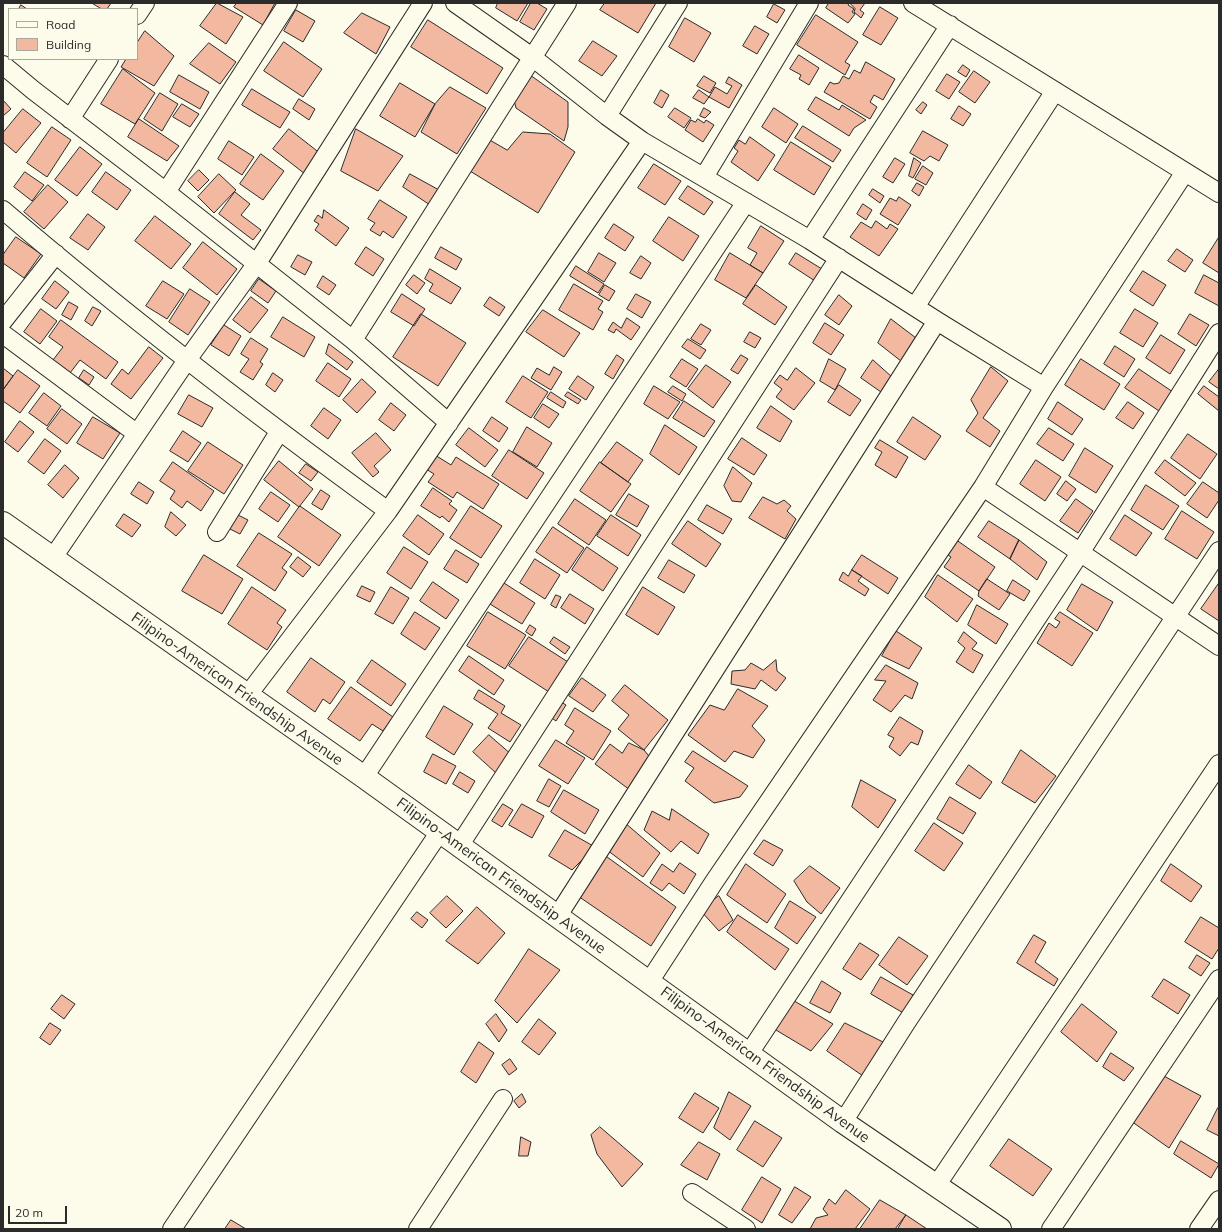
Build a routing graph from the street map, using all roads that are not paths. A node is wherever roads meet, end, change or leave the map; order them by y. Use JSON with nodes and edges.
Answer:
{"nodes":[{"id":1,"x":145,"y":3,"type":"edge"},
{"id":2,"x":288,"y":3,"type":"edge"},
{"id":3,"x":423,"y":3,"type":"edge"},
{"id":4,"x":455,"y":3,"type":"edge"},
{"id":5,"x":566,"y":3,"type":"edge"},
{"id":6,"x":678,"y":3,"type":"edge"},
{"id":7,"x":809,"y":3,"type":"edge"},
{"id":8,"x":913,"y":3,"type":"edge"},
{"id":9,"x":138,"y":14,"type":"edge"},
{"id":10,"x":950,"y":25,"type":"junction"},
{"id":11,"x":532,"y":58,"type":"junction"},
{"id":12,"x":108,"y":60,"type":"edge"},
{"id":13,"x":3,"y":65,"type":"edge"},
{"id":14,"x":1055,"y":91,"type":"junction"},
{"id":15,"x":607,"y":116,"type":"junction"},
{"id":16,"x":70,"y":119,"type":"junction"},
{"id":17,"x":642,"y":141,"type":"junction"},
{"id":18,"x":1185,"y":172,"type":"junction"},
{"id":19,"x":704,"y":177,"type":"junction"},
{"id":20,"x":166,"y":192,"type":"junction"},
{"id":21,"x":1219,"y":193,"type":"edge"},
{"id":22,"x":746,"y":202,"type":"junction"},
{"id":23,"x":3,"y":210,"type":"edge"},
{"id":24,"x":810,"y":240,"type":"junction"},
{"id":25,"x":56,"y":254,"type":"junction"},
{"id":26,"x":840,"y":258,"type":"junction"},
{"id":27,"x":257,"y":263,"type":"junction"},
{"id":28,"x":915,"y":307,"type":"junction"},
{"id":29,"x":3,"y":321,"type":"edge"},
{"id":30,"x":937,"y":321,"type":"junction"},
{"id":31,"x":1219,"y":333,"type":"edge"},
{"id":32,"x":3,"y":334,"type":"edge"},
{"id":33,"x":353,"y":340,"type":"junction"},
{"id":34,"x":187,"y":360,"type":"junction"},
{"id":35,"x":1044,"y":387,"type":"junction"},
{"id":36,"x":449,"y":423,"type":"junction"},
{"id":37,"x":279,"y":432,"type":"junction"},
{"id":38,"x":136,"y":433,"type":"junction"},
{"id":39,"x":983,"y":487,"type":"junction"},
{"id":40,"x":388,"y":511,"type":"junction"},
{"id":41,"x":3,"y":523,"type":"edge"},
{"id":42,"x":216,"y":532,"type":"dead end"},
{"id":43,"x":1219,"y":551,"type":"edge"},
{"id":44,"x":1080,"y":553,"type":"junction"},
{"id":45,"x":52,"y":559,"type":"junction"},
{"id":46,"x":1176,"y":618,"type":"junction"},
{"id":47,"x":1219,"y":646,"type":"edge"},
{"id":48,"x":247,"y":696,"type":"junction"},
{"id":49,"x":1219,"y":764,"type":"edge"},
{"id":50,"x":364,"y":777,"type":"junction"},
{"id":51,"x":439,"y":833,"type":"junction"},
{"id":52,"x":459,"y":846,"type":"junction"},
{"id":53,"x":557,"y":917,"type":"junction"},
{"id":54,"x":1219,"y":979,"type":"edge"},
{"id":55,"x":649,"y":982,"type":"junction"},
{"id":56,"x":748,"y":1055,"type":"junction"},
{"id":57,"x":503,"y":1099,"type":"dead end"},
{"id":58,"x":843,"y":1122,"type":"junction"},
{"id":59,"x":936,"y":1186,"type":"junction"},
{"id":60,"x":692,"y":1193,"type":"dead end"},
{"id":61,"x":1219,"y":1200,"type":"edge"},
{"id":62,"x":172,"y":1229,"type":"edge"},
{"id":63,"x":418,"y":1229,"type":"edge"},
{"id":64,"x":746,"y":1229,"type":"edge"},
{"id":65,"x":1000,"y":1229,"type":"edge"},
{"id":66,"x":1051,"y":1229,"type":"edge"},
{"id":67,"x":1199,"y":1229,"type":"edge"}],
"edges":[{"from":1,"to":9,"type":"street"},
{"from":2,"to":20,"type":"street"},
{"from":3,"to":27,"type":"street"},
{"from":4,"to":11,"type":"street"},
{"from":5,"to":11,"type":"street"},
{"from":6,"to":15,"type":"street"},
{"from":7,"to":19,"type":"street"},
{"from":8,"to":10,"type":"street"},
{"from":10,"to":14,"type":"street"},
{"from":10,"to":24,"type":"street"},
{"from":11,"to":15,"type":"street"},
{"from":11,"to":33,"type":"street"},
{"from":12,"to":16,"type":"street"},
{"from":13,"to":16,"type":"street"},
{"from":14,"to":18,"type":"street"},
{"from":14,"to":28,"type":"street"},
{"from":15,"to":17,"type":"street"},
{"from":16,"to":20,"type":"street"},
{"from":17,"to":19,"type":"street"},
{"from":17,"to":36,"type":"street"},
{"from":18,"to":21,"type":"street"},
{"from":18,"to":35,"type":"street"},
{"from":19,"to":22,"type":"street"},
{"from":20,"to":27,"type":"street"},
{"from":22,"to":24,"type":"street"},
{"from":22,"to":50,"type":"street"},
{"from":23,"to":25,"type":"street"},
{"from":24,"to":26,"type":"street"},
{"from":25,"to":29,"type":"street"},
{"from":25,"to":34,"type":"street"},
{"from":26,"to":28,"type":"street"},
{"from":26,"to":52,"type":"street"},
{"from":27,"to":33,"type":"street"},
{"from":27,"to":34,"type":"street"},
{"from":28,"to":30,"type":"street"},
{"from":30,"to":35,"type":"street"},
{"from":30,"to":53,"type":"street"},
{"from":31,"to":44,"type":"street"},
{"from":32,"to":38,"type":"street"},
{"from":33,"to":36,"type":"street"},
{"from":34,"to":37,"type":"street"},
{"from":34,"to":38,"type":"street"},
{"from":35,"to":39,"type":"street"},
{"from":36,"to":40,"type":"street"},
{"from":37,"to":40,"type":"street"},
{"from":37,"to":42,"type":"street"},
{"from":38,"to":45,"type":"street"},
{"from":39,"to":44,"type":"street"},
{"from":39,"to":55,"type":"street"},
{"from":40,"to":48,"type":"street"},
{"from":41,"to":45,"type":"main road","name":"Filipino-American Friendship Avenue"},
{"from":43,"to":46,"type":"street"},
{"from":44,"to":46,"type":"street"},
{"from":44,"to":56,"type":"street"},
{"from":45,"to":48,"type":"main road","name":"Filipino-American Friendship Avenue"},
{"from":46,"to":47,"type":"street"},
{"from":46,"to":58,"type":"street"},
{"from":48,"to":50,"type":"main road","name":"Filipino-American Friendship Avenue"},
{"from":49,"to":59,"type":"street"},
{"from":50,"to":51,"type":"main road","name":"Filipino-American Friendship Avenue"},
{"from":51,"to":52,"type":"main road","name":"Filipino-American Friendship Avenue"},
{"from":51,"to":62,"type":"street"},
{"from":52,"to":53,"type":"main road","name":"Filipino-American Friendship Avenue"},
{"from":53,"to":55,"type":"main road","name":"Filipino-American Friendship Avenue"},
{"from":54,"to":66,"type":"street"},
{"from":55,"to":56,"type":"main road","name":"Filipino-American Friendship Avenue"},
{"from":56,"to":58,"type":"main road","name":"Filipino-American Friendship Avenue"},
{"from":57,"to":63,"type":"street"},
{"from":58,"to":59,"type":"main road","name":"Filipino-American Friendship Avenue"},
{"from":59,"to":65,"type":"main road","name":"Filipino-American Friendship Avenue"},
{"from":60,"to":64,"type":"street"},
{"from":61,"to":67,"type":"street"}]}
